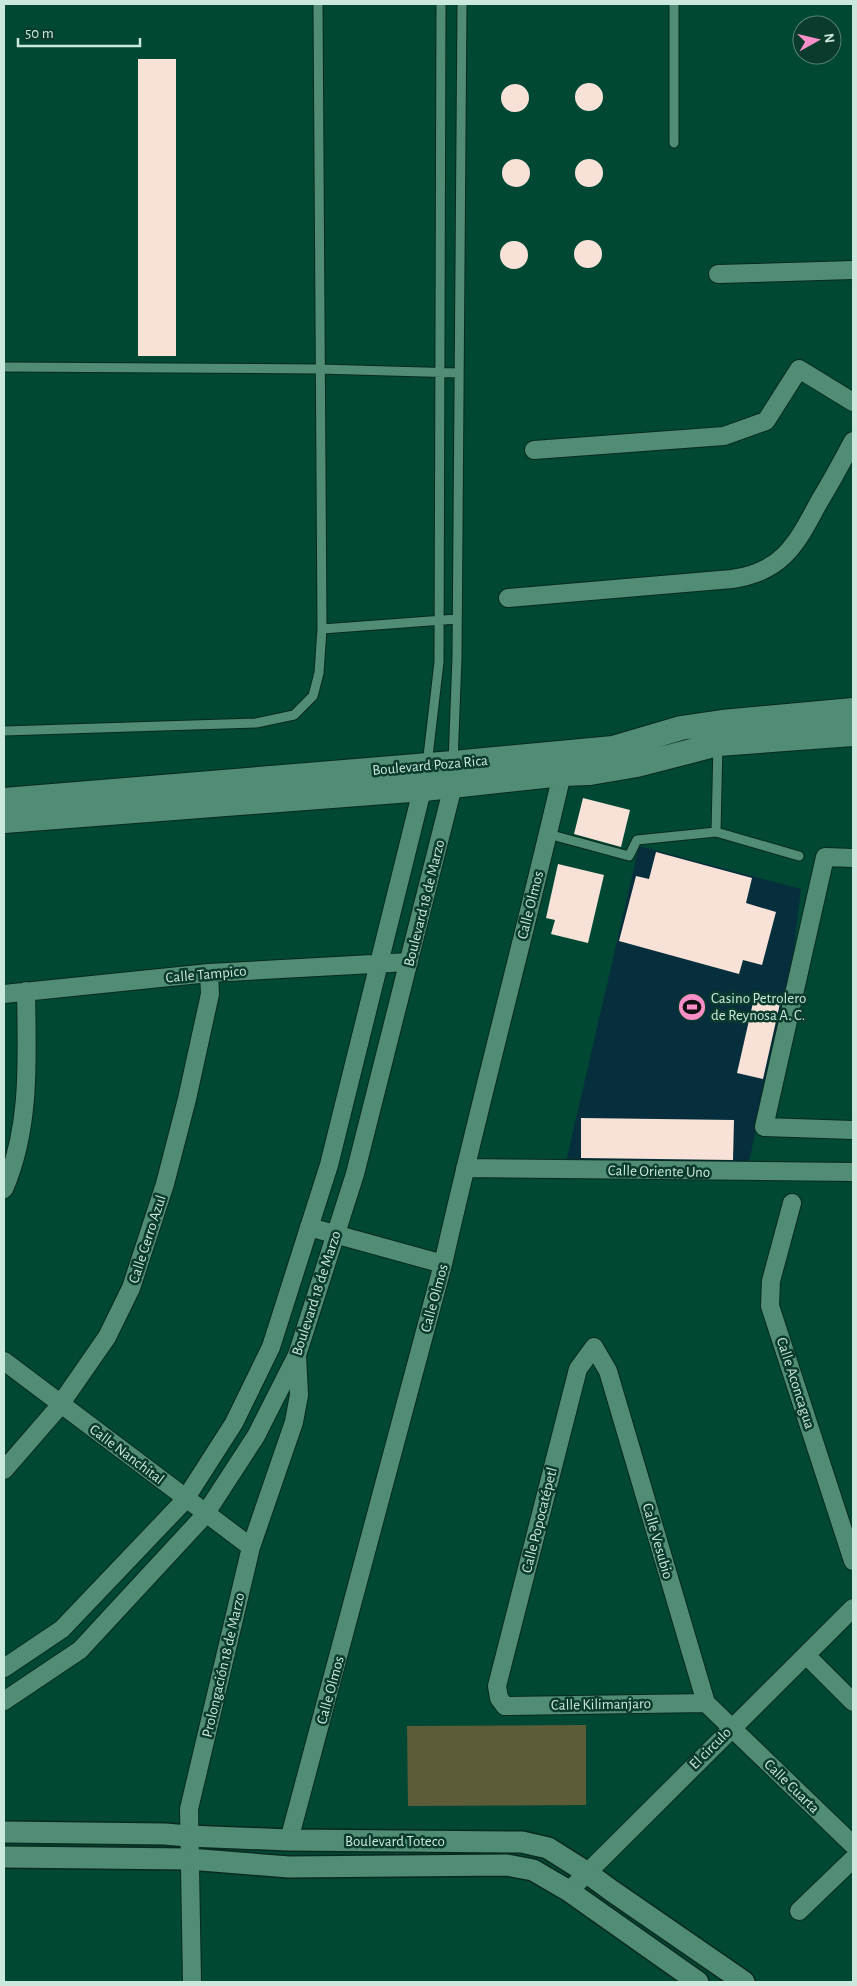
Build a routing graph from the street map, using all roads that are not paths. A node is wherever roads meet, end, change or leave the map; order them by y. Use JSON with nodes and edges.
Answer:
{"nodes":[{"id":1,"x":318,"y":4,"type":"edge"},
{"id":2,"x":442,"y":4,"type":"edge"},
{"id":3,"x":462,"y":4,"type":"edge"},
{"id":4,"x":674,"y":4,"type":"edge"},
{"id":5,"x":674,"y":143,"type":"dead end"},
{"id":6,"x":853,"y":270,"type":"edge"},
{"id":7,"x":718,"y":274,"type":"dead end"},
{"id":8,"x":4,"y":367,"type":"edge"},
{"id":9,"x":320,"y":369,"type":"junction"},
{"id":10,"x":440,"y":372,"type":"junction"},
{"id":11,"x":459,"y":373,"type":"junction"},
{"id":12,"x":853,"y":402,"type":"edge"},
{"id":13,"x":853,"y":442,"type":"edge"},
{"id":14,"x":534,"y":450,"type":"dead end"},
{"id":15,"x":508,"y":598,"type":"dead end"},
{"id":16,"x":457,"y":619,"type":"junction"},
{"id":17,"x":439,"y":621,"type":"junction"},
{"id":18,"x":322,"y":629,"type":"junction"},
{"id":19,"x":853,"y":710,"type":"edge"},
{"id":20,"x":4,"y":731,"type":"edge"},
{"id":21,"x":853,"y":734,"type":"edge"},
{"id":22,"x":718,"y":744,"type":"junction"},
{"id":23,"x":562,"y":763,"type":"junction"},
{"id":24,"x":427,"y":765,"type":"junction"},
{"id":25,"x":453,"y":775,"type":"junction"},
{"id":26,"x":424,"y":789,"type":"junction"},
{"id":27,"x":4,"y":800,"type":"edge"},
{"id":28,"x":4,"y":821,"type":"edge"},
{"id":29,"x":716,"y":832,"type":"junction"},
{"id":30,"x":548,"y":834,"type":"junction"},
{"id":31,"x":799,"y":856,"type":"dead end"},
{"id":32,"x":853,"y":858,"type":"edge"},
{"id":33,"x":409,"y":962,"type":"junction"},
{"id":34,"x":379,"y":963,"type":"junction"},
{"id":35,"x":209,"y":973,"type":"junction"},
{"id":36,"x":26,"y":991,"type":"junction"},
{"id":37,"x":4,"y":994,"type":"edge"},
{"id":38,"x":853,"y":1130,"type":"edge"},
{"id":39,"x":465,"y":1168,"type":"junction"},
{"id":40,"x":853,"y":1172,"type":"edge"},
{"id":41,"x":4,"y":1189,"type":"edge"},
{"id":42,"x":792,"y":1204,"type":"dead end"},
{"id":43,"x":309,"y":1227,"type":"junction"},
{"id":44,"x":336,"y":1235,"type":"junction"},
{"id":45,"x":443,"y":1264,"type":"junction"},
{"id":46,"x":594,"y":1347,"type":"joint"},
{"id":47,"x":296,"y":1355,"type":"junction"},
{"id":48,"x":4,"y":1361,"type":"edge"},
{"id":49,"x":60,"y":1404,"type":"junction"},
{"id":50,"x":4,"y":1470,"type":"edge"},
{"id":51,"x":186,"y":1498,"type":"junction"},
{"id":52,"x":206,"y":1514,"type":"junction"},
{"id":53,"x":251,"y":1547,"type":"junction"},
{"id":54,"x":853,"y":1561,"type":"edge"},
{"id":55,"x":853,"y":1608,"type":"edge"},
{"id":56,"x":806,"y":1655,"type":"junction"},
{"id":57,"x":4,"y":1668,"type":"edge"},
{"id":58,"x":499,"y":1698,"type":"joint"},
{"id":59,"x":4,"y":1701,"type":"edge"},
{"id":60,"x":853,"y":1702,"type":"edge"},
{"id":61,"x":706,"y":1703,"type":"junction"},
{"id":62,"x":731,"y":1728,"type":"junction"},
{"id":63,"x":4,"y":1832,"type":"edge"},
{"id":64,"x":188,"y":1836,"type":"junction"},
{"id":65,"x":289,"y":1840,"type":"junction"},
{"id":66,"x":853,"y":1844,"type":"edge"},
{"id":67,"x":4,"y":1857,"type":"edge"},
{"id":68,"x":189,"y":1859,"type":"junction"},
{"id":69,"x":853,"y":1859,"type":"edge"},
{"id":70,"x":586,"y":1872,"type":"junction"},
{"id":71,"x":569,"y":1891,"type":"junction"},
{"id":72,"x":799,"y":1911,"type":"dead end"},
{"id":73,"x":729,"y":1975,"type":"edge"},
{"id":74,"x":192,"y":1982,"type":"edge"},
{"id":75,"x":700,"y":1982,"type":"edge"}],
"edges":[{"from":1,"to":9,"type":"lane"},
{"from":2,"to":10,"type":"lane"},
{"from":3,"to":11,"type":"lane"},
{"from":4,"to":5,"type":"lane"},
{"from":6,"to":7,"type":"street"},
{"from":8,"to":9,"type":"lane"},
{"from":9,"to":10,"type":"lane"},
{"from":9,"to":18,"type":"lane"},
{"from":10,"to":11,"type":"lane"},
{"from":10,"to":17,"type":"lane"},
{"from":11,"to":16,"type":"lane"},
{"from":12,"to":14,"type":"street"},
{"from":13,"to":15,"type":"street"},
{"from":16,"to":17,"type":"lane"},
{"from":16,"to":25,"type":"lane"},
{"from":17,"to":18,"type":"lane"},
{"from":17,"to":24,"type":"lane"},
{"from":18,"to":20,"type":"lane"},
{"from":19,"to":23,"type":"main road","name":"Boulevard Poza Rica"},
{"from":21,"to":22,"type":"main road","name":"Boulevard Poza Rica"},
{"from":22,"to":23,"type":"main road","name":"Boulevard Poza Rica"},
{"from":22,"to":29,"type":"lane"},
{"from":23,"to":25,"type":"main road","name":"Boulevard Poza Rica"},
{"from":23,"to":30,"type":"street","name":"Calle Olmos"},
{"from":24,"to":25,"type":"main road","name":"Boulevard Poza Rica"},
{"from":24,"to":26,"type":"street","name":"Boulevard 18 de Marzo"},
{"from":24,"to":27,"type":"main road","name":"Boulevard Poza Rica"},
{"from":25,"to":26,"type":"main road","name":"Boulevard Poza Rica"},
{"from":25,"to":33,"type":"street","name":"Boulevard 18 de Marzo"},
{"from":26,"to":28,"type":"main road","name":"Boulevard Poza Rica"},
{"from":26,"to":34,"type":"street","name":"Boulevard 18 de Marzo"},
{"from":29,"to":30,"type":"lane"},
{"from":29,"to":31,"type":"lane"},
{"from":30,"to":39,"type":"street","name":"Calle Olmos"},
{"from":32,"to":38,"type":"street"},
{"from":33,"to":34,"type":"street","name":"Calle Tampico"},
{"from":33,"to":44,"type":"street","name":"Boulevard 18 de Marzo"},
{"from":34,"to":35,"type":"street","name":"Calle Tampico"},
{"from":34,"to":43,"type":"street","name":"Boulevard 18 de Marzo"},
{"from":35,"to":36,"type":"street","name":"Calle Tampico"},
{"from":35,"to":49,"type":"street","name":"Calle Cerro Azul"},
{"from":36,"to":37,"type":"street","name":"Calle Tampico"},
{"from":36,"to":41,"type":"street"},
{"from":39,"to":40,"type":"street","name":"Calle Oriente Uno"},
{"from":39,"to":45,"type":"street","name":"Calle Olmos"},
{"from":42,"to":54,"type":"street","name":"Calle Aconcagua"},
{"from":43,"to":44,"type":"street"},
{"from":43,"to":51,"type":"street","name":"Boulevard 18 de Marzo"},
{"from":44,"to":45,"type":"street"},
{"from":44,"to":47,"type":"street","name":"Boulevard 18 de Marzo"},
{"from":45,"to":65,"type":"street","name":"Calle Olmos"},
{"from":46,"to":58,"type":"street","name":"Calle Popocatépetl"},
{"from":46,"to":61,"type":"street","name":"Calle Vesubio"},
{"from":47,"to":52,"type":"street","name":"Boulevard 18 de Marzo"},
{"from":47,"to":53,"type":"street","name":"Prolongación 18 de Marzo"},
{"from":48,"to":49,"type":"street","name":"Calle Nanchital"},
{"from":49,"to":50,"type":"street","name":"Calle Cerro Azul"},
{"from":49,"to":51,"type":"street","name":"Calle Nanchital"},
{"from":51,"to":52,"type":"street","name":"Calle Nanchital"},
{"from":51,"to":57,"type":"street","name":"Boulevard 18 de Marzo"},
{"from":52,"to":53,"type":"street","name":"Calle Nanchital"},
{"from":52,"to":59,"type":"street","name":"Boulevard 18 de Marzo"},
{"from":53,"to":64,"type":"street","name":"Prolongación 18 de Marzo"},
{"from":55,"to":56,"type":"street","name":"El circulo"},
{"from":56,"to":60,"type":"street"},
{"from":56,"to":62,"type":"street","name":"El circulo"},
{"from":58,"to":61,"type":"street","name":"Calle Kilimanjaro"},
{"from":61,"to":62,"type":"street","name":"Calle Vesubio"},
{"from":62,"to":66,"type":"street","name":"Calle Cuarta"},
{"from":62,"to":70,"type":"street","name":"El circulo"},
{"from":63,"to":64,"type":"street","name":"Boulevard Toteco"},
{"from":64,"to":65,"type":"street","name":"Boulevard Toteco"},
{"from":64,"to":68,"type":"street","name":"Prolongación 18 de Marzo"},
{"from":65,"to":70,"type":"street","name":"Boulevard Toteco"},
{"from":67,"to":68,"type":"street","name":"Boulevard Toteco"},
{"from":68,"to":71,"type":"street","name":"Boulevard Toteco"},
{"from":68,"to":74,"type":"street","name":"Prolongación 18 de Marzo"},
{"from":69,"to":72,"type":"street"},
{"from":70,"to":71,"type":"street","name":"El circulo"},
{"from":70,"to":73,"type":"street","name":"Boulevard Toteco"},
{"from":71,"to":75,"type":"street","name":"Boulevard Toteco"},
{"from":73,"to":75,"type":"street"}]}
